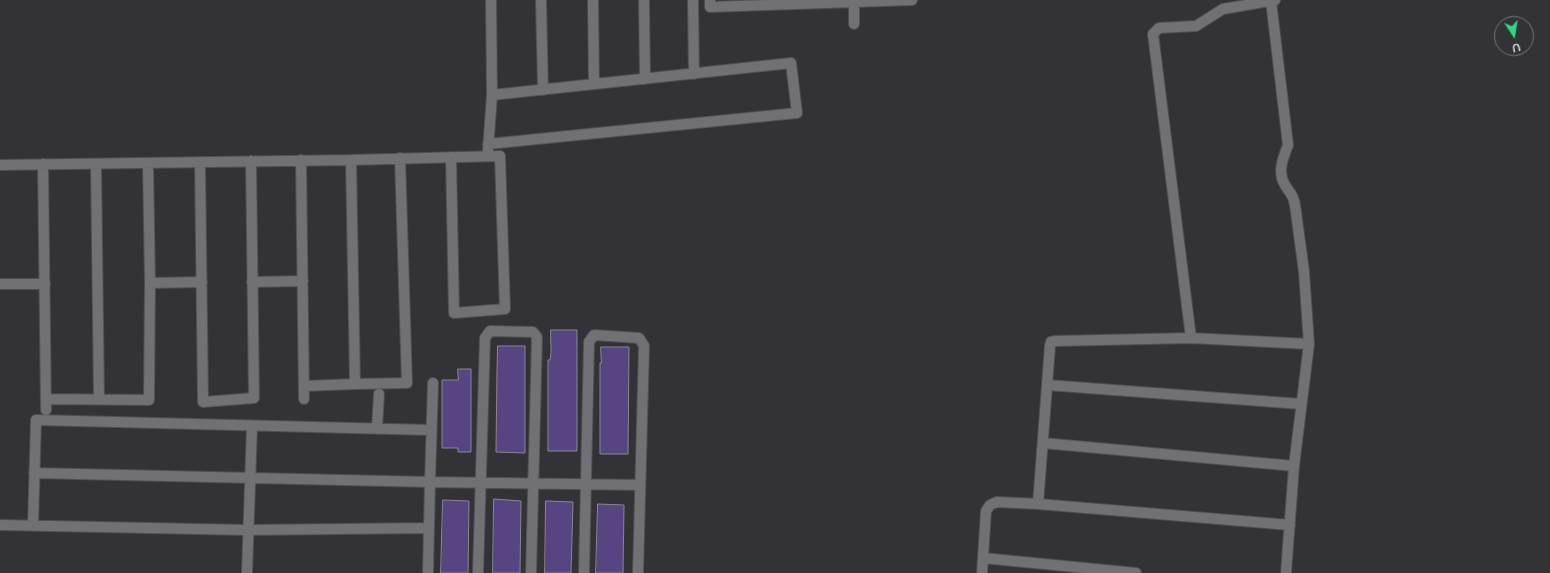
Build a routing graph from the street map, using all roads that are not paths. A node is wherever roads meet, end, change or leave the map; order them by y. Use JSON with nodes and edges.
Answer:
{"nodes":[{"id":1,"x":491,"y":0,"type":"edge"},
{"id":2,"x":541,"y":0,"type":"edge"},
{"id":3,"x":593,"y":0,"type":"edge"},
{"id":4,"x":644,"y":0,"type":"edge"},
{"id":5,"x":693,"y":0,"type":"edge"},
{"id":6,"x":710,"y":0,"type":"edge"},
{"id":7,"x":912,"y":0,"type":"edge"},
{"id":8,"x":1273,"y":0,"type":"edge"},
{"id":9,"x":854,"y":1,"type":"edge"},
{"id":10,"x":1256,"y":2,"type":"edge"},
{"id":11,"x":854,"y":24,"type":"dead end"},
{"id":12,"x":694,"y":74,"type":"junction"},
{"id":13,"x":645,"y":79,"type":"junction"},
{"id":14,"x":594,"y":84,"type":"junction"},
{"id":15,"x":543,"y":90,"type":"junction"},
{"id":16,"x":492,"y":95,"type":"junction"},
{"id":17,"x":488,"y":144,"type":"junction"},
{"id":18,"x":488,"y":156,"type":"junction"},
{"id":19,"x":451,"y":157,"type":"junction"},
{"id":20,"x":400,"y":158,"type":"junction"},
{"id":21,"x":301,"y":160,"type":"junction"},
{"id":22,"x":351,"y":160,"type":"junction"},
{"id":23,"x":251,"y":161,"type":"junction"},
{"id":24,"x":200,"y":162,"type":"junction"},
{"id":25,"x":148,"y":163,"type":"junction"},
{"id":26,"x":43,"y":164,"type":"junction"},
{"id":27,"x":96,"y":164,"type":"junction"},
{"id":28,"x":0,"y":165,"type":"edge"},
{"id":29,"x":303,"y":281,"type":"junction"},
{"id":30,"x":202,"y":282,"type":"junction"},
{"id":31,"x":252,"y":282,"type":"junction"},
{"id":32,"x":150,"y":283,"type":"junction"},
{"id":33,"x":0,"y":284,"type":"edge"},
{"id":34,"x":45,"y":284,"type":"junction"},
{"id":35,"x":1191,"y":338,"type":"junction"},
{"id":36,"x":1309,"y":344,"type":"junction"},
{"id":37,"x":433,"y":383,"type":"dead end"},
{"id":38,"x":355,"y":384,"type":"junction"},
{"id":39,"x":1047,"y":385,"type":"junction"},
{"id":40,"x":304,"y":386,"type":"junction"},
{"id":41,"x":379,"y":394,"type":"dead end"},
{"id":42,"x":46,"y":399,"type":"junction"},
{"id":43,"x":99,"y":399,"type":"junction"},
{"id":44,"x":304,"y":399,"type":"dead end"},
{"id":45,"x":1301,"y":404,"type":"junction"},
{"id":46,"x":46,"y":410,"type":"dead end"},
{"id":47,"x":252,"y":426,"type":"junction"},
{"id":48,"x":377,"y":429,"type":"junction"},
{"id":49,"x":431,"y":430,"type":"junction"},
{"id":50,"x":1042,"y":443,"type":"junction"},
{"id":51,"x":1294,"y":466,"type":"junction"},
{"id":52,"x":34,"y":473,"type":"junction"},
{"id":53,"x":250,"y":478,"type":"junction"},
{"id":54,"x":430,"y":482,"type":"junction"},
{"id":55,"x":480,"y":482,"type":"junction"},
{"id":56,"x":534,"y":484,"type":"junction"},
{"id":57,"x":586,"y":484,"type":"junction"},
{"id":58,"x":640,"y":486,"type":"junction"},
{"id":59,"x":1038,"y":504,"type":"junction"},
{"id":60,"x":0,"y":525,"type":"edge"},
{"id":61,"x":1290,"y":525,"type":"junction"},
{"id":62,"x":33,"y":526,"type":"junction"},
{"id":63,"x":429,"y":528,"type":"junction"},
{"id":64,"x":248,"y":530,"type":"junction"},
{"id":65,"x":983,"y":558,"type":"junction"},
{"id":66,"x":247,"y":573,"type":"edge"},
{"id":67,"x":428,"y":573,"type":"edge"},
{"id":68,"x":478,"y":573,"type":"edge"},
{"id":69,"x":531,"y":573,"type":"edge"},
{"id":70,"x":584,"y":573,"type":"edge"},
{"id":71,"x":638,"y":573,"type":"edge"},
{"id":72,"x":982,"y":573,"type":"edge"},
{"id":73,"x":1136,"y":573,"type":"edge"},
{"id":74,"x":1286,"y":573,"type":"edge"}],
"edges":[{"from":1,"to":16,"type":"street"},
{"from":2,"to":15,"type":"street"},
{"from":3,"to":14,"type":"street"},
{"from":4,"to":13,"type":"street"},
{"from":5,"to":12,"type":"street"},
{"from":6,"to":9,"type":"street"},
{"from":7,"to":9,"type":"street"},
{"from":8,"to":10,"type":"street"},
{"from":8,"to":36,"type":"street"},
{"from":9,"to":11,"type":"street"},
{"from":10,"to":35,"type":"street"},
{"from":12,"to":13,"type":"street"},
{"from":12,"to":17,"type":"street"},
{"from":13,"to":14,"type":"street"},
{"from":14,"to":15,"type":"street"},
{"from":15,"to":16,"type":"street"},
{"from":16,"to":17,"type":"street"},
{"from":17,"to":18,"type":"street"},
{"from":18,"to":19,"type":"street"},
{"from":18,"to":19,"type":"street"},
{"from":19,"to":20,"type":"street"},
{"from":20,"to":22,"type":"street"},
{"from":20,"to":38,"type":"street"},
{"from":21,"to":22,"type":"street"},
{"from":21,"to":23,"type":"street"},
{"from":21,"to":29,"type":"street"},
{"from":22,"to":38,"type":"street"},
{"from":23,"to":24,"type":"street"},
{"from":23,"to":31,"type":"street"},
{"from":24,"to":25,"type":"street"},
{"from":24,"to":30,"type":"street"},
{"from":25,"to":27,"type":"street"},
{"from":25,"to":32,"type":"street"},
{"from":26,"to":27,"type":"street"},
{"from":26,"to":28,"type":"street"},
{"from":26,"to":34,"type":"street"},
{"from":27,"to":43,"type":"street"},
{"from":29,"to":31,"type":"street"},
{"from":29,"to":40,"type":"street"},
{"from":30,"to":31,"type":"street"},
{"from":30,"to":32,"type":"street"},
{"from":32,"to":43,"type":"street"},
{"from":33,"to":34,"type":"street"},
{"from":34,"to":42,"type":"street"},
{"from":35,"to":36,"type":"street"},
{"from":35,"to":39,"type":"street"},
{"from":36,"to":45,"type":"street"},
{"from":37,"to":49,"type":"street"},
{"from":38,"to":40,"type":"street"},
{"from":39,"to":45,"type":"street"},
{"from":39,"to":50,"type":"street"},
{"from":40,"to":44,"type":"street"},
{"from":41,"to":48,"type":"street"},
{"from":42,"to":43,"type":"street"},
{"from":42,"to":46,"type":"street"},
{"from":45,"to":51,"type":"street"},
{"from":47,"to":48,"type":"street"},
{"from":47,"to":52,"type":"street"},
{"from":47,"to":53,"type":"street"},
{"from":48,"to":49,"type":"street"},
{"from":49,"to":54,"type":"street"},
{"from":50,"to":51,"type":"street"},
{"from":50,"to":59,"type":"street"},
{"from":51,"to":61,"type":"street"},
{"from":52,"to":53,"type":"street"},
{"from":52,"to":62,"type":"street"},
{"from":53,"to":54,"type":"street"},
{"from":53,"to":64,"type":"street"},
{"from":54,"to":55,"type":"street"},
{"from":54,"to":63,"type":"street"},
{"from":55,"to":56,"type":"street"},
{"from":55,"to":56,"type":"street"},
{"from":55,"to":68,"type":"street"},
{"from":56,"to":57,"type":"street"},
{"from":56,"to":69,"type":"street"},
{"from":57,"to":58,"type":"street"},
{"from":57,"to":58,"type":"street"},
{"from":57,"to":70,"type":"street"},
{"from":58,"to":71,"type":"street"},
{"from":59,"to":61,"type":"street"},
{"from":59,"to":65,"type":"street"},
{"from":60,"to":62,"type":"street"},
{"from":61,"to":74,"type":"street"},
{"from":62,"to":64,"type":"street"},
{"from":63,"to":64,"type":"street"},
{"from":63,"to":67,"type":"street"},
{"from":64,"to":66,"type":"street"},
{"from":65,"to":72,"type":"street"},
{"from":65,"to":73,"type":"street"}]}
